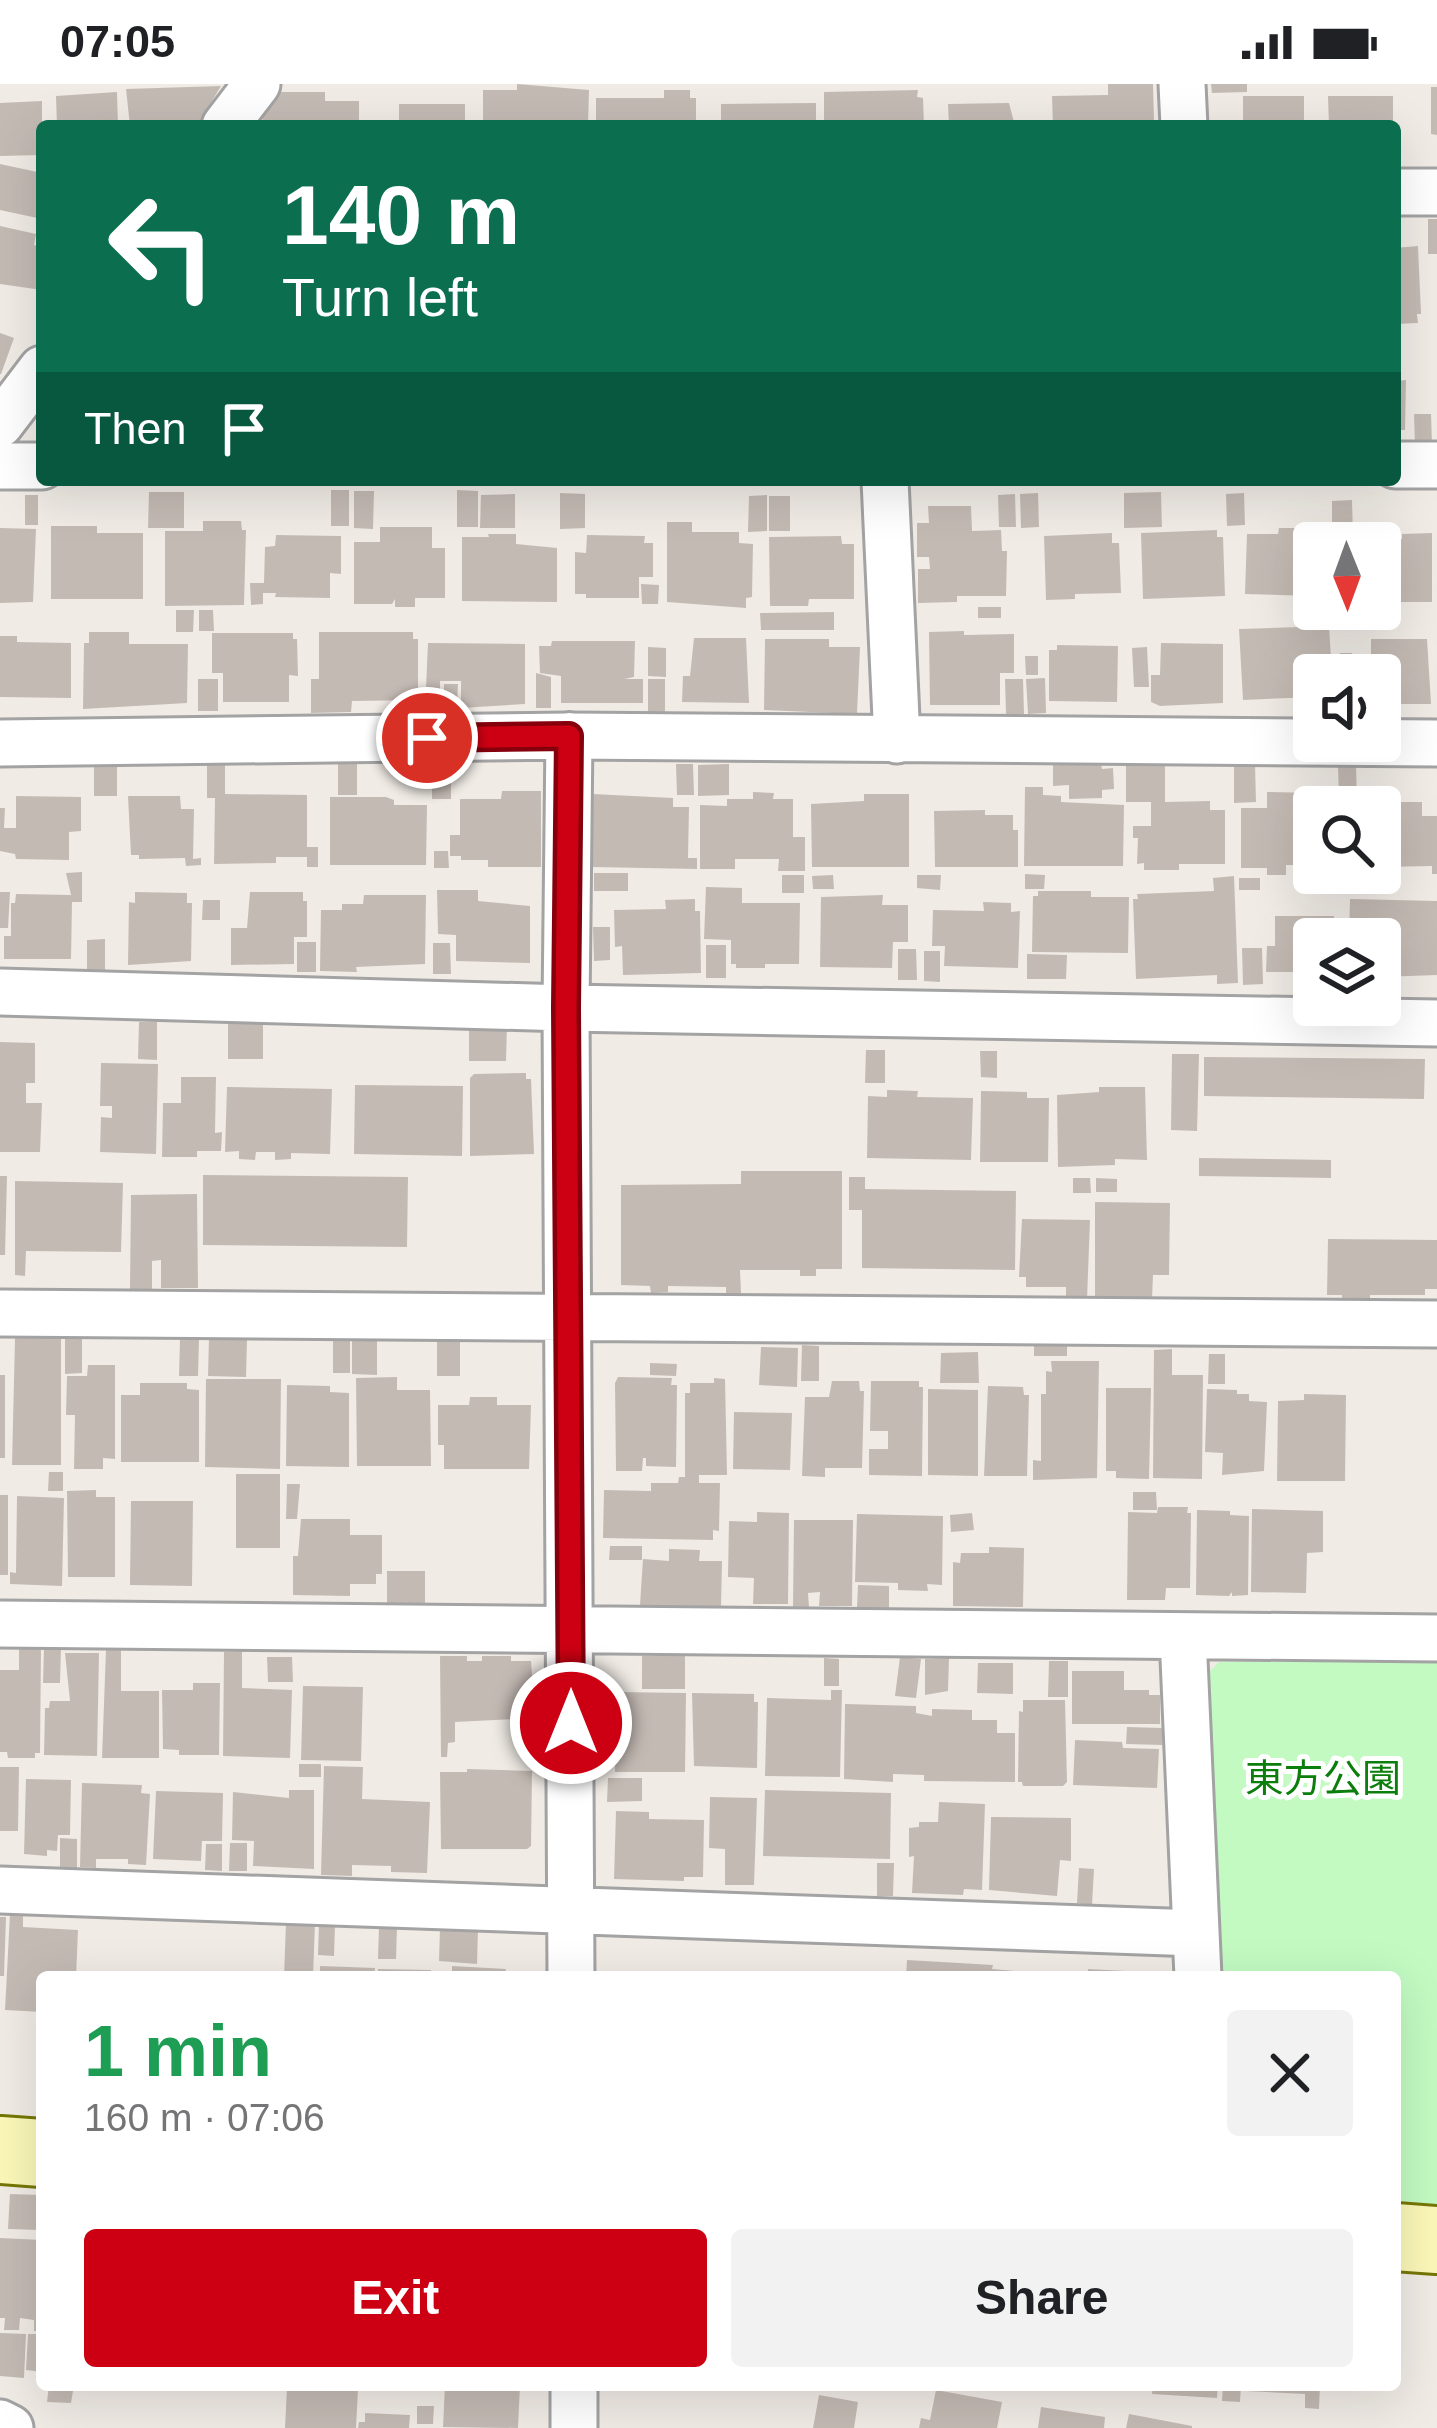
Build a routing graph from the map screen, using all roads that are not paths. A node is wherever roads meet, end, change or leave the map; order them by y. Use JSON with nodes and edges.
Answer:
{"nodes":[{"id":1,"x":257,"y":84,"type":"edge"},
{"id":2,"x":1183,"y":84,"type":"edge"},
{"id":3,"x":230,"y":120,"type":"edge"},
{"id":4,"x":1184,"y":120,"type":"edge"},
{"id":5,"x":1437,"y":191,"type":"edge"},
{"id":6,"x":1401,"y":192,"type":"edge"},
{"id":7,"x":36,"y":376,"type":"edge"},
{"id":8,"x":0,"y":424,"type":"edge"},
{"id":9,"x":1401,"y":465,"type":"edge"},
{"id":10,"x":1437,"y":465,"type":"edge"},
{"id":11,"x":0,"y":466,"type":"edge"},
{"id":12,"x":36,"y":466,"type":"edge"},
{"id":13,"x":885,"y":486,"type":"edge"},
{"id":14,"x":569,"y":736,"type":"junction"},
{"id":15,"x":897,"y":740,"type":"junction"},
{"id":16,"x":0,"y":743,"type":"edge"},
{"id":17,"x":1437,"y":743,"type":"edge"},
{"id":18,"x":0,"y":992,"type":"edge"},
{"id":19,"x":566,"y":1008,"type":"junction"},
{"id":20,"x":1437,"y":1023,"type":"edge"},
{"id":21,"x":0,"y":1313,"type":"edge"},
{"id":22,"x":568,"y":1318,"type":"junction"},
{"id":23,"x":1437,"y":1324,"type":"edge"},
{"id":24,"x":0,"y":1624,"type":"edge"},
{"id":25,"x":571,"y":1630,"type":"junction"},
{"id":26,"x":1183,"y":1636,"type":"junction"},
{"id":27,"x":1437,"y":1638,"type":"edge"},
{"id":28,"x":0,"y":1889,"type":"edge"},
{"id":29,"x":570,"y":1908,"type":"junction"},
{"id":30,"x":1197,"y":1955,"type":"edge"},
{"id":31,"x":571,"y":1971,"type":"edge"},
{"id":32,"x":0,"y":2150,"type":"edge"},
{"id":33,"x":36,"y":2153,"type":"edge"},
{"id":34,"x":1401,"y":2237,"type":"edge"},
{"id":35,"x":1437,"y":2240,"type":"edge"},
{"id":36,"x":574,"y":2391,"type":"edge"},
{"id":37,"x":0,"y":2423,"type":"edge"},
{"id":38,"x":10,"y":2428,"type":"edge"},
{"id":39,"x":574,"y":2428,"type":"edge"}],
"edges":[{"from":1,"to":3,"type":"street"},
{"from":2,"to":4,"type":"street"},
{"from":5,"to":6,"type":"street"},
{"from":7,"to":8,"type":"street"},
{"from":9,"to":10,"type":"street"},
{"from":11,"to":12,"type":"street"},
{"from":13,"to":15,"type":"street"},
{"from":14,"to":15,"type":"street"},
{"from":14,"to":16,"type":"street"},
{"from":14,"to":19,"type":"street"},
{"from":15,"to":17,"type":"street"},
{"from":18,"to":19,"type":"street"},
{"from":19,"to":20,"type":"street"},
{"from":19,"to":22,"type":"street"},
{"from":21,"to":22,"type":"street"},
{"from":22,"to":23,"type":"street"},
{"from":22,"to":25,"type":"street"},
{"from":24,"to":25,"type":"street"},
{"from":25,"to":26,"type":"street"},
{"from":25,"to":29,"type":"street"},
{"from":26,"to":27,"type":"street"},
{"from":26,"to":30,"type":"street"},
{"from":28,"to":29,"type":"street"},
{"from":29,"to":30,"type":"street"},
{"from":29,"to":31,"type":"street"},
{"from":32,"to":33,"type":"street"},
{"from":34,"to":35,"type":"street"},
{"from":36,"to":39,"type":"street"},
{"from":37,"to":38,"type":"street"}]}
